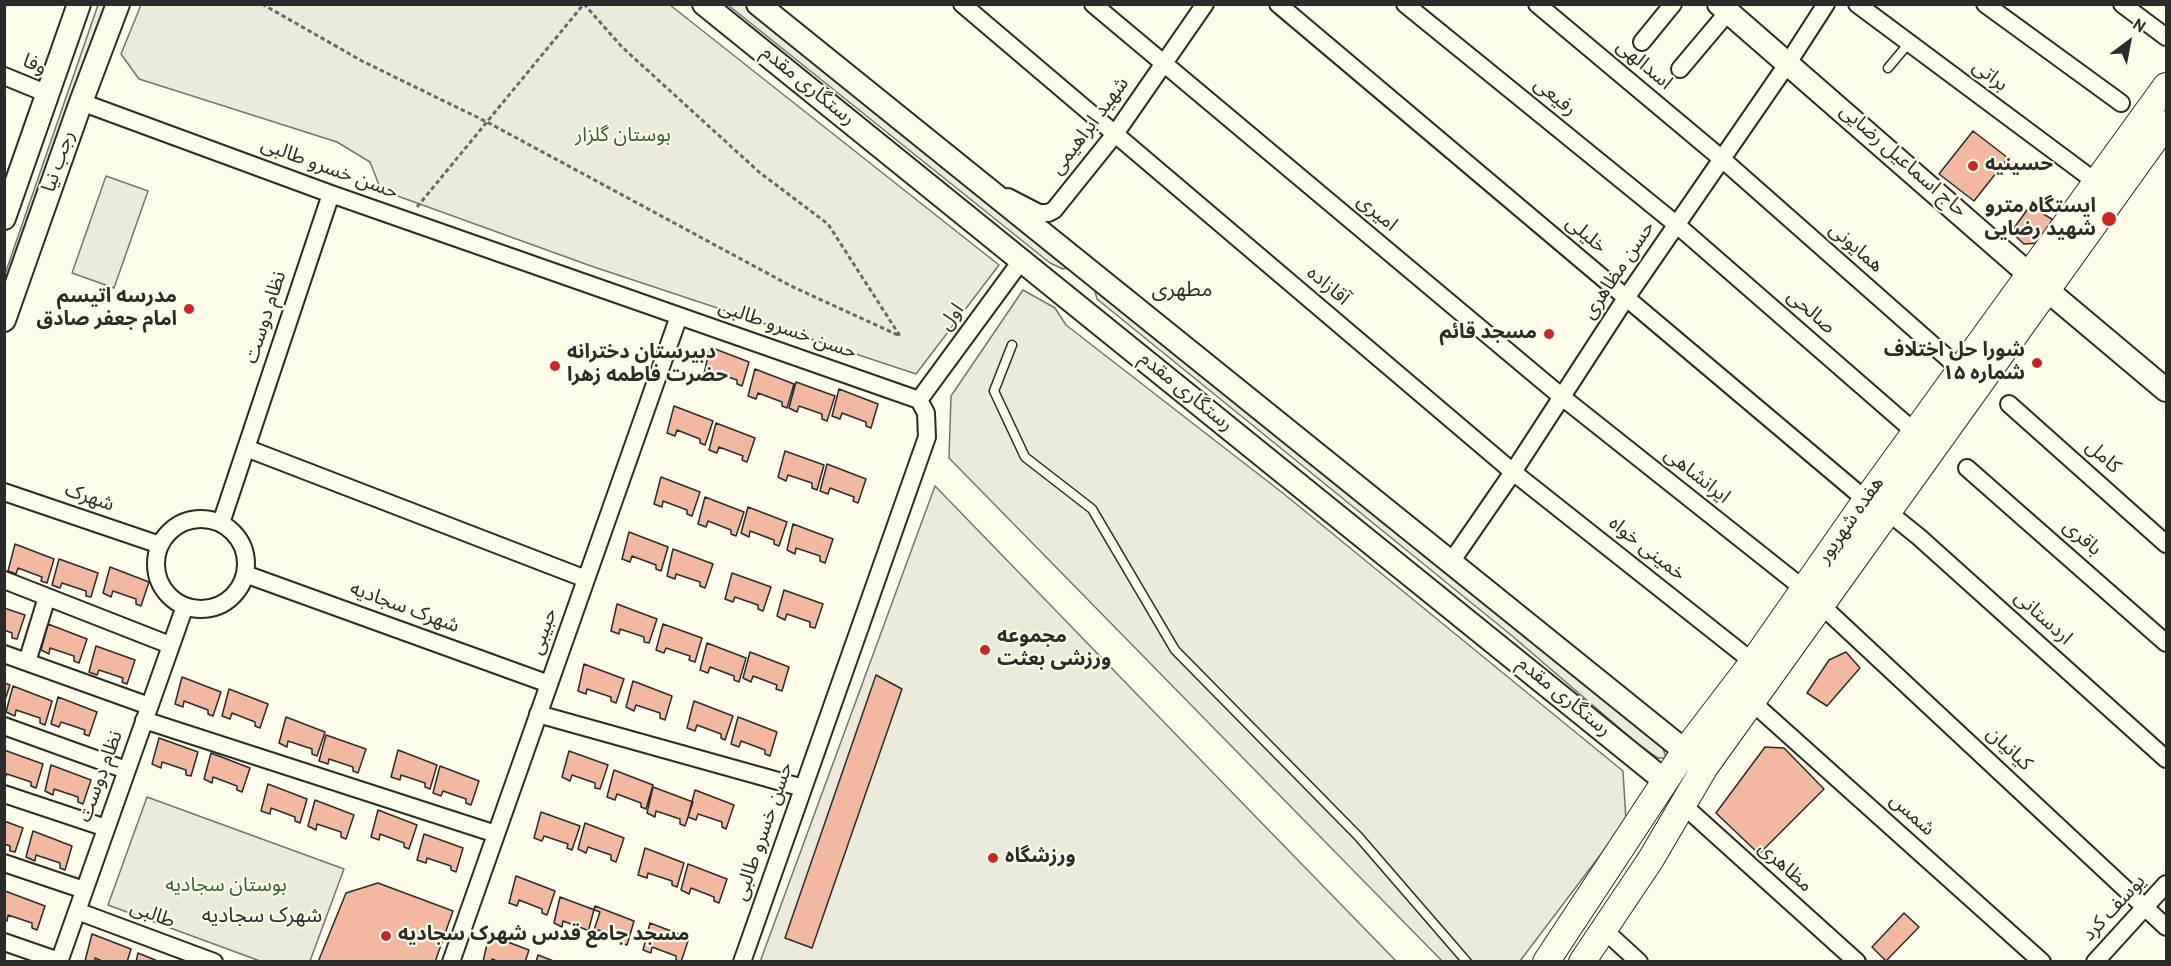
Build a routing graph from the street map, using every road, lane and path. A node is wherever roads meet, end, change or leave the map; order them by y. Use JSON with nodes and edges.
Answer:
{"nodes":[{"id":1,"x":80,"y":4,"type":"edge"},
{"id":2,"x":118,"y":4,"type":"edge"},
{"id":3,"x":262,"y":4,"type":"edge"},
{"id":4,"x":704,"y":4,"type":"edge"},
{"id":5,"x":758,"y":4,"type":"edge"},
{"id":6,"x":962,"y":4,"type":"edge"},
{"id":7,"x":1093,"y":4,"type":"edge"},
{"id":8,"x":1205,"y":4,"type":"edge"},
{"id":9,"x":1278,"y":4,"type":"edge"},
{"id":10,"x":1405,"y":4,"type":"edge"},
{"id":11,"x":1537,"y":4,"type":"edge"},
{"id":12,"x":1673,"y":4,"type":"edge"},
{"id":13,"x":1826,"y":4,"type":"edge"},
{"id":14,"x":1857,"y":4,"type":"edge"},
{"id":15,"x":1985,"y":4,"type":"edge"},
{"id":16,"x":2122,"y":4,"type":"edge"},
{"id":17,"x":584,"y":5,"type":"edge"},
{"id":18,"x":1724,"y":8,"type":"edge"},
{"id":19,"x":2166,"y":37,"type":"edge"},
{"id":20,"x":1642,"y":42,"type":"dead end"},
{"id":21,"x":1909,"y":43,"type":"junction"},
{"id":22,"x":1788,"y":63,"type":"junction"},
{"id":23,"x":1163,"y":64,"type":"junction"},
{"id":24,"x":1888,"y":68,"type":"dead end"},
{"id":25,"x":1680,"y":69,"type":"dead end"},
{"id":26,"x":4,"y":76,"type":"edge"},
{"id":27,"x":2166,"y":86,"type":"edge"},
{"id":28,"x":48,"y":94,"type":"junction"},
{"id":29,"x":81,"y":102,"type":"junction"},
{"id":30,"x":2121,"y":103,"type":"dead end"},
{"id":31,"x":487,"y":122,"type":"junction"},
{"id":32,"x":2166,"y":124,"type":"edge"},
{"id":33,"x":1115,"y":134,"type":"junction"},
{"id":34,"x":1722,"y":159,"type":"junction"},
{"id":35,"x":2096,"y":182,"type":"junction"},
{"id":36,"x":984,"y":185,"type":"junction"},
{"id":37,"x":331,"y":194,"type":"junction"},
{"id":38,"x":4,"y":218,"type":"edge"},
{"id":39,"x":406,"y":220,"type":"junction"},
{"id":40,"x":1677,"y":225,"type":"junction"},
{"id":41,"x":1022,"y":261,"type":"junction"},
{"id":42,"x":1084,"y":266,"type":"junction"},
{"id":43,"x":2039,"y":283,"type":"junction"},
{"id":44,"x":1062,"y":294,"type":"junction"},
{"id":45,"x":1626,"y":298,"type":"junction"},
{"id":46,"x":678,"y":316,"type":"junction"},
{"id":47,"x":4,"y":320,"type":"edge"},
{"id":48,"x":1012,"y":345,"type":"dead end"},
{"id":49,"x":1960,"y":369,"type":"junction"},
{"id":50,"x":2166,"y":390,"type":"edge"},
{"id":51,"x":1562,"y":397,"type":"junction"},
{"id":52,"x":919,"y":400,"type":"junction"},
{"id":53,"x":2009,"y":404,"type":"dead end"},
{"id":54,"x":1916,"y":433,"type":"junction"},
{"id":55,"x":246,"y":448,"type":"junction"},
{"id":56,"x":1967,"y":468,"type":"dead end"},
{"id":57,"x":1512,"y":472,"type":"junction"},
{"id":58,"x":4,"y":492,"type":"edge"},
{"id":59,"x":1877,"y":506,"type":"junction"},
{"id":60,"x":221,"y":523,"type":"junction"},
{"id":61,"x":2166,"y":544,"type":"edge"},
{"id":62,"x":160,"y":545,"type":"junction"},
{"id":63,"x":1451,"y":562,"type":"junction"},
{"id":64,"x":245,"y":574,"type":"junction"},
{"id":65,"x":586,"y":579,"type":"junction"},
{"id":66,"x":4,"y":580,"type":"edge"},
{"id":67,"x":47,"y":597,"type":"junction"},
{"id":68,"x":1813,"y":597,"type":"junction"},
{"id":69,"x":184,"y":606,"type":"junction"},
{"id":70,"x":2166,"y":643,"type":"edge"},
{"id":71,"x":170,"y":645,"type":"junction"},
{"id":72,"x":4,"y":654,"type":"edge"},
{"id":73,"x":27,"y":662,"type":"junction"},
{"id":74,"x":1753,"y":662,"type":"junction"},
{"id":75,"x":549,"y":684,"type":"junction"},
{"id":76,"x":1752,"y":702,"type":"junction"},
{"id":77,"x":146,"y":713,"type":"junction"},
{"id":78,"x":538,"y":714,"type":"junction"},
{"id":79,"x":4,"y":726,"type":"edge"},
{"id":80,"x":1685,"y":751,"type":"junction"},
{"id":81,"x":2166,"y":759,"type":"edge"},
{"id":82,"x":1705,"y":767,"type":"junction"},
{"id":83,"x":126,"y":770,"type":"junction"},
{"id":84,"x":1665,"y":781,"type":"junction"},
{"id":85,"x":803,"y":788,"type":"junction"},
{"id":86,"x":4,"y":794,"type":"edge"},
{"id":87,"x":1685,"y":802,"type":"junction"},
{"id":88,"x":106,"y":828,"type":"junction"},
{"id":89,"x":496,"y":834,"type":"junction"},
{"id":90,"x":4,"y":863,"type":"edge"},
{"id":91,"x":2166,"y":884,"type":"edge"},
{"id":92,"x":84,"y":890,"type":"junction"},
{"id":93,"x":2146,"y":908,"type":"junction"},
{"id":94,"x":76,"y":911,"type":"junction"},
{"id":95,"x":2166,"y":927,"type":"edge"},
{"id":96,"x":1603,"y":929,"type":"junction"},
{"id":97,"x":4,"y":942,"type":"edge"},
{"id":98,"x":203,"y":960,"type":"edge"},
{"id":99,"x":59,"y":961,"type":"edge"},
{"id":100,"x":451,"y":962,"type":"edge"},
{"id":101,"x":742,"y":962,"type":"edge"},
{"id":102,"x":1467,"y":962,"type":"edge"},
{"id":103,"x":1546,"y":962,"type":"edge"},
{"id":104,"x":1582,"y":962,"type":"edge"},
{"id":105,"x":1639,"y":962,"type":"edge"},
{"id":106,"x":1857,"y":962,"type":"edge"},
{"id":107,"x":2042,"y":962,"type":"edge"},
{"id":108,"x":2095,"y":962,"type":"edge"}],
"edges":[{"from":1,"to":28,"type":"main road","name":"رجب نیا"},
{"from":2,"to":29,"type":"main road","name":"رجب نیا"},
{"from":3,"to":31,"type":"path"},
{"from":4,"to":41,"type":"main road","name":"رستگاری مقدم"},
{"from":5,"to":36,"type":"main road","name":"رستگاری مقدم"},
{"from":6,"to":33,"type":"street","name":"آقازاده"},
{"from":7,"to":23,"type":"street","name":"امیری"},
{"from":8,"to":23,"type":"street","name":"شهید ابراهیمی"},
{"from":9,"to":45,"type":"street","name":"خلیلی"},
{"from":10,"to":40,"type":"street","name":"رفیعی"},
{"from":11,"to":34,"type":"street","name":"اسدالهی"},
{"from":12,"to":20,"type":"street"},
{"from":13,"to":22,"type":"street","name":"حسن مظاهری"},
{"from":14,"to":21,"type":"street","name":"براتی"},
{"from":15,"to":30,"type":"street"},
{"from":16,"to":19,"type":"street"},
{"from":17,"to":31,"type":"path"},
{"from":17,"to":31,"type":"path"},
{"from":18,"to":22,"type":"main road","name":"حاج اسماعیل رضایی"},
{"from":18,"to":25,"type":"street"},
{"from":21,"to":24,"type":"lane"},
{"from":21,"to":35,"type":"street","name":"براتی"},
{"from":22,"to":34,"type":"street","name":"حسن مظاهری"},
{"from":22,"to":43,"type":"main road","name":"حاج اسماعیل رضایی"},
{"from":23,"to":33,"type":"street","name":"شهید ابراهیمی"},
{"from":23,"to":51,"type":"street","name":"امیری"},
{"from":26,"to":28,"type":"street","name":"وفا"},
{"from":27,"to":35,"type":"main road","name":"هفده شهریور"},
{"from":28,"to":38,"type":"main road","name":"رجب نیا"},
{"from":29,"to":37,"type":"street","name":"حسن خسرو طالبی"},
{"from":29,"to":47,"type":"main road","name":"رجب نیا"},
{"from":31,"to":39,"type":"path"},
{"from":32,"to":43,"type":"main road","name":"هفده شهریور"},
{"from":33,"to":36,"type":"street","name":"شهید ابراهیمی"},
{"from":33,"to":57,"type":"street","name":"آقازاده"},
{"from":34,"to":40,"type":"street","name":"حسن مظاهری"},
{"from":34,"to":49,"type":"street","name":"همایونی"},
{"from":35,"to":43,"type":"main road","name":"هفده شهریور"},
{"from":36,"to":42,"type":"main road","name":"رستگاری مقدم"},
{"from":37,"to":39,"type":"street","name":"حسن خسرو طالبی"},
{"from":37,"to":55,"type":"street","name":"نظام دوست"},
{"from":39,"to":46,"type":"street","name":"حسن خسرو طالبی"},
{"from":40,"to":45,"type":"street","name":"حسن مظاهری"},
{"from":40,"to":54,"type":"street","name":"صالحی"},
{"from":41,"to":44,"type":"main road","name":"رستگاری مقدم"},
{"from":41,"to":52,"type":"street","name":"اول"},
{"from":42,"to":44,"type":"main road"},
{"from":42,"to":63,"type":"main road","name":"رستگاری مقدم"},
{"from":43,"to":49,"type":"main road","name":"هفده شهریور"},
{"from":43,"to":50,"type":"main road","name":"حاج اسماعیل رضایی"},
{"from":43,"to":59,"type":"main road","name":"هفده شهریور"},
{"from":44,"to":84,"type":"main road","name":"رستگاری مقدم"},
{"from":45,"to":51,"type":"street","name":"حسن مظاهری"},
{"from":45,"to":59,"type":"street","name":"خلیلی"},
{"from":46,"to":52,"type":"street","name":"حسن خسرو طالبی"},
{"from":46,"to":65,"type":"street","name":"حبیبی"},
{"from":48,"to":102,"type":"lane"},
{"from":49,"to":54,"type":"main road","name":"هفده شهریور"},
{"from":51,"to":57,"type":"street","name":"حسن مظاهری"},
{"from":51,"to":68,"type":"street","name":"ایرانشاهی"},
{"from":52,"to":85,"type":"street","name":"حسن خسرو طالبی"},
{"from":53,"to":61,"type":"street","name":"کامل"},
{"from":54,"to":59,"type":"main road","name":"هفده شهریور"},
{"from":55,"to":60,"type":"street","name":"نظام دوست"},
{"from":55,"to":65,"type":"street"},
{"from":56,"to":70,"type":"street","name":"باقری"},
{"from":57,"to":63,"type":"street","name":"حسن مظاهری"},
{"from":57,"to":74,"type":"street","name":"خمینی خواه"},
{"from":58,"to":62,"type":"street","name":"شهرک"},
{"from":59,"to":68,"type":"main road","name":"هفده شهریور"},
{"from":59,"to":81,"type":"street","name":"اردستانی"},
{"from":60,"to":62,"type":"street"},
{"from":60,"to":64,"type":"street"},
{"from":62,"to":69,"type":"street"},
{"from":63,"to":80,"type":"main road","name":"رستگاری مقدم"},
{"from":64,"to":69,"type":"street"},
{"from":64,"to":75,"type":"street","name":"شهرک سجادیه"},
{"from":65,"to":75,"type":"street","name":"حبیبی"},
{"from":66,"to":67,"type":"street"},
{"from":67,"to":71,"type":"street"},
{"from":67,"to":73,"type":"street"},
{"from":68,"to":74,"type":"main road","name":"هفده شهریور"},
{"from":68,"to":76,"type":"main road","name":"هفده شهریور"},
{"from":68,"to":93,"type":"street","name":"کیانیان"},
{"from":69,"to":71,"type":"street","name":"نظام دوست"},
{"from":71,"to":77,"type":"street","name":"نظام دوست"},
{"from":72,"to":73,"type":"street"},
{"from":73,"to":77,"type":"street"},
{"from":74,"to":80,"type":"main road","name":"هفده شهریور"},
{"from":75,"to":78,"type":"street","name":"حبیبی"},
{"from":76,"to":82,"type":"main road","name":"هفده شهریور"},
{"from":76,"to":107,"type":"street","name":"شمس"},
{"from":77,"to":83,"type":"street","name":"نظام دوست"},
{"from":77,"to":89,"type":"street"},
{"from":78,"to":85,"type":"street"},
{"from":78,"to":89,"type":"street","name":"حبیبی"},
{"from":79,"to":83,"type":"street"},
{"from":80,"to":82,"type":"main road"},
{"from":80,"to":84,"type":"main road","name":"هفده شهریور"},
{"from":82,"to":87,"type":"main road","name":"هفده شهریور"},
{"from":83,"to":88,"type":"street","name":"نظام دوست"},
{"from":84,"to":87,"type":"main road"},
{"from":84,"to":103,"type":"main road","name":"هفده شهریور"},
{"from":85,"to":101,"type":"street","name":"حسن خسرو طالبی"},
{"from":86,"to":88,"type":"street"},
{"from":87,"to":96,"type":"main road","name":"هفده شهریور"},
{"from":87,"to":106,"type":"street","name":"مظاهری"},
{"from":88,"to":92,"type":"street","name":"نظام دوست"},
{"from":89,"to":100,"type":"street","name":"حبیبی"},
{"from":90,"to":92,"type":"street"},
{"from":91,"to":93,"type":"street","name":"یوسف کرد"},
{"from":92,"to":94,"type":"street","name":"نظام دوست"},
{"from":93,"to":95,"type":"street","name":"کیانیان"},
{"from":93,"to":108,"type":"street","name":"یوسف کرد"},
{"from":94,"to":98,"type":"street","name":"طالبی"},
{"from":94,"to":99,"type":"street","name":"نظام دوست"},
{"from":96,"to":104,"type":"main road","name":"هفده شهریور"},
{"from":96,"to":105,"type":"street"},
{"from":97,"to":99,"type":"street"}]}
